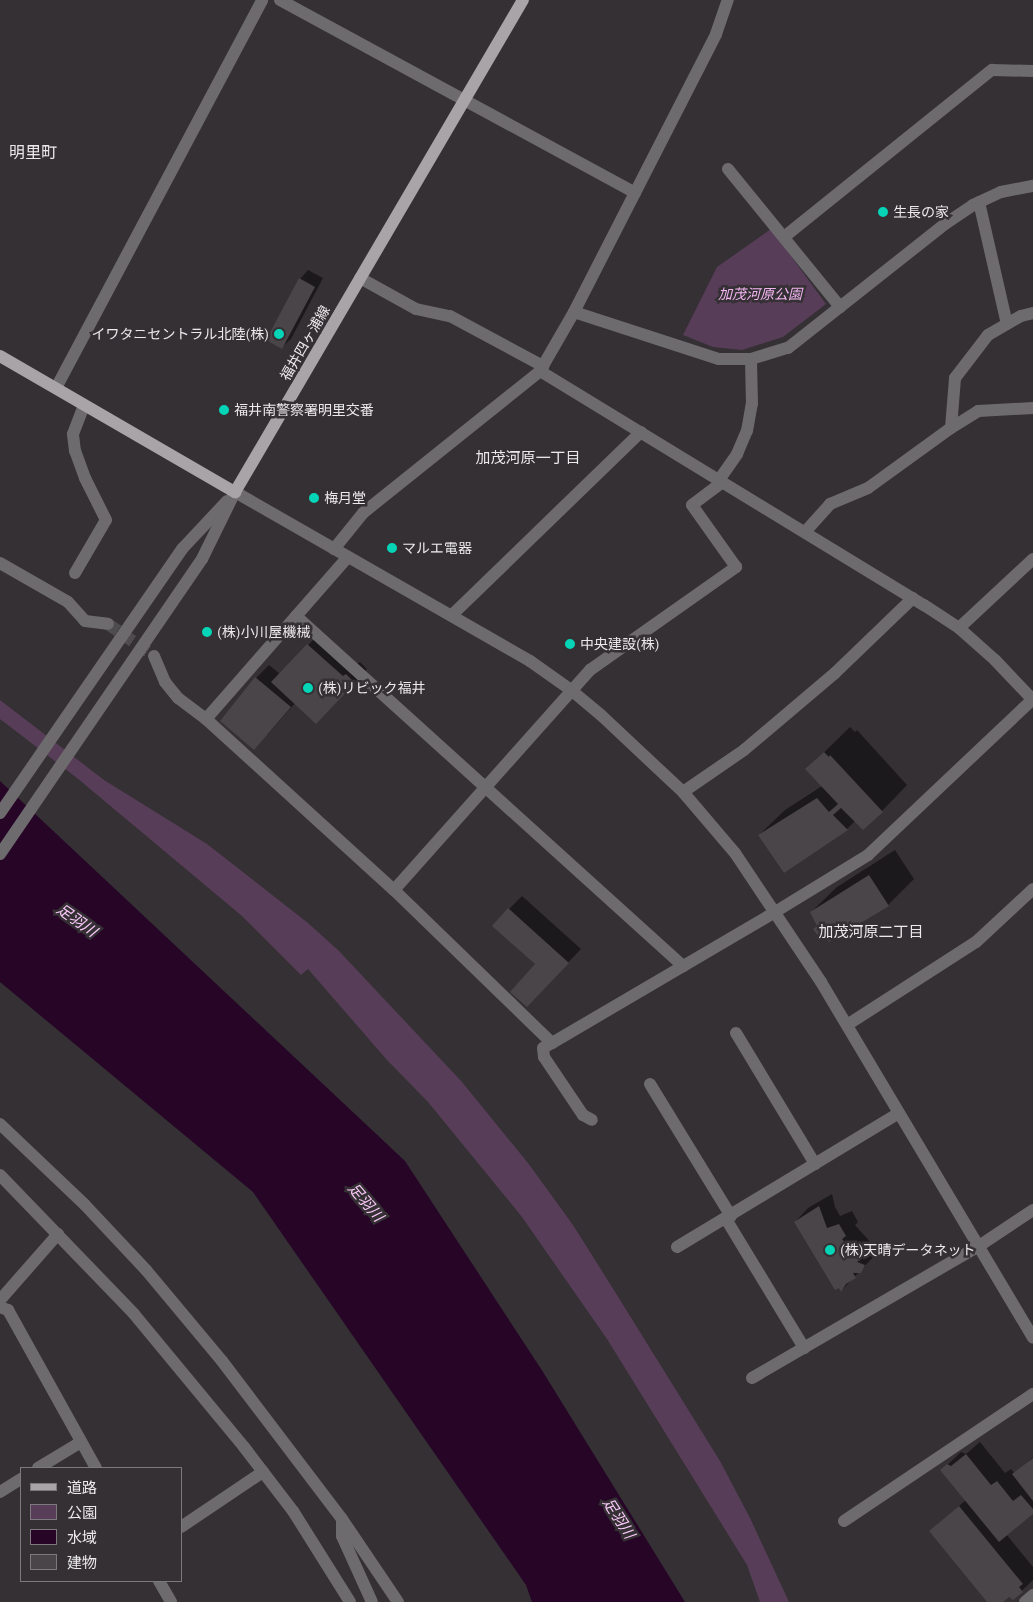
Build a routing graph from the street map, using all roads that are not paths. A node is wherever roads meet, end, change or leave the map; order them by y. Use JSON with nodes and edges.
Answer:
{"nodes":[{"id":1,"x":262,"y":0,"type":"edge"},
{"id":2,"x":280,"y":0,"type":"edge"},
{"id":3,"x":523,"y":0,"type":"edge"},
{"id":4,"x":728,"y":0,"type":"edge"},
{"id":5,"x":1033,"y":71,"type":"edge"},
{"id":6,"x":465,"y":99,"type":"junction"},
{"id":7,"x":728,"y":169,"type":"dead end"},
{"id":8,"x":1033,"y":186,"type":"edge"},
{"id":9,"x":635,"y":193,"type":"junction"},
{"id":10,"x":979,"y":202,"type":"junction"},
{"id":11,"x":784,"y":237,"type":"junction"},
{"id":12,"x":360,"y":278,"type":"junction"},
{"id":13,"x":840,"y":307,"type":"junction"},
{"id":14,"x":574,"y":312,"type":"junction"},
{"id":15,"x":1033,"y":313,"type":"edge"},
{"id":16,"x":1007,"y":324,"type":"junction"},
{"id":17,"x":0,"y":356,"type":"edge"},
{"id":18,"x":750,"y":359,"type":"junction"},
{"id":19,"x":541,"y":369,"type":"junction"},
{"id":20,"x":56,"y":388,"type":"junction"},
{"id":21,"x":84,"y":406,"type":"junction"},
{"id":22,"x":1033,"y":408,"type":"edge"},
{"id":23,"x":951,"y":428,"type":"junction"},
{"id":24,"x":641,"y":432,"type":"junction"},
{"id":25,"x":720,"y":481,"type":"junction"},
{"id":26,"x":235,"y":492,"type":"junction"},
{"id":27,"x":805,"y":532,"type":"junction"},
{"id":28,"x":334,"y":549,"type":"junction"},
{"id":29,"x":348,"y":557,"type":"junction"},
{"id":30,"x":1033,"y":559,"type":"edge"},
{"id":31,"x":0,"y":563,"type":"edge"},
{"id":32,"x":75,"y":573,"type":"dead end"},
{"id":33,"x":913,"y":598,"type":"junction"},
{"id":34,"x":452,"y":615,"type":"junction"},
{"id":35,"x":296,"y":616,"type":"junction"},
{"id":36,"x":108,"y":624,"type":"tunnel mouth"},
{"id":37,"x":959,"y":628,"type":"junction"},
{"id":38,"x":154,"y":656,"type":"tunnel mouth"},
{"id":39,"x":571,"y":690,"type":"junction"},
{"id":40,"x":1032,"y":696,"type":"edge"},
{"id":41,"x":206,"y":719,"type":"junction"},
{"id":42,"x":485,"y":787,"type":"junction"},
{"id":43,"x":682,"y":792,"type":"junction"},
{"id":44,"x":0,"y":813,"type":"edge"},
{"id":45,"x":0,"y":854,"type":"edge"},
{"id":46,"x":1033,"y":889,"type":"edge"},
{"id":47,"x":394,"y":890,"type":"junction"},
{"id":48,"x":775,"y":912,"type":"junction"},
{"id":49,"x":683,"y":966,"type":"junction"},
{"id":50,"x":847,"y":1025,"type":"junction"},
{"id":51,"x":736,"y":1032,"type":"dead end"},
{"id":52,"x":552,"y":1043,"type":"junction"},
{"id":53,"x":650,"y":1084,"type":"dead end"},
{"id":54,"x":899,"y":1113,"type":"junction"},
{"id":55,"x":592,"y":1120,"type":"dead end"},
{"id":56,"x":0,"y":1124,"type":"edge"},
{"id":57,"x":815,"y":1164,"type":"junction"},
{"id":58,"x":0,"y":1175,"type":"edge"},
{"id":59,"x":1031,"y":1214,"type":"edge"},
{"id":60,"x":728,"y":1217,"type":"junction"},
{"id":61,"x":58,"y":1234,"type":"junction"},
{"id":62,"x":979,"y":1246,"type":"junction"},
{"id":63,"x":677,"y":1247,"type":"dead end"},
{"id":64,"x":0,"y":1300,"type":"edge"},
{"id":65,"x":0,"y":1307,"type":"edge"},
{"id":66,"x":1033,"y":1338,"type":"edge"},
{"id":67,"x":804,"y":1348,"type":"junction"},
{"id":68,"x":752,"y":1378,"type":"dead end"},
{"id":69,"x":1033,"y":1394,"type":"edge"},
{"id":70,"x":81,"y":1442,"type":"junction"},
{"id":71,"x":40,"y":1467,"type":"edge"},
{"id":72,"x":95,"y":1467,"type":"edge"},
{"id":73,"x":263,"y":1472,"type":"junction"},
{"id":74,"x":20,"y":1480,"type":"edge"},
{"id":75,"x":0,"y":1492,"type":"edge"},
{"id":76,"x":342,"y":1519,"type":"junction"},
{"id":77,"x":844,"y":1521,"type":"dead end"},
{"id":78,"x":182,"y":1526,"type":"edge"},
{"id":79,"x":160,"y":1582,"type":"edge"},
{"id":80,"x":1033,"y":1595,"type":"edge"},
{"id":81,"x":171,"y":1602,"type":"edge"},
{"id":82,"x":350,"y":1602,"type":"edge"},
{"id":83,"x":372,"y":1602,"type":"edge"},
{"id":84,"x":398,"y":1602,"type":"edge"},
{"id":85,"x":1025,"y":1602,"type":"edge"}],
"edges":[{"from":1,"to":20,"type":"street"},
{"from":2,"to":6,"type":"street"},
{"from":3,"to":6,"type":"main road","name":"福井四ヶ浦線"},
{"from":4,"to":9,"type":"street"},
{"from":5,"to":11,"type":"street"},
{"from":6,"to":9,"type":"street"},
{"from":6,"to":12,"type":"main road","name":"福井四ヶ浦線"},
{"from":7,"to":11,"type":"street"},
{"from":8,"to":10,"type":"street"},
{"from":9,"to":14,"type":"street"},
{"from":10,"to":13,"type":"street"},
{"from":10,"to":16,"type":"street"},
{"from":11,"to":13,"type":"street"},
{"from":12,"to":19,"type":"street"},
{"from":12,"to":26,"type":"main road","name":"福井四ヶ浦線"},
{"from":13,"to":18,"type":"street"},
{"from":14,"to":18,"type":"street"},
{"from":14,"to":19,"type":"street"},
{"from":15,"to":16,"type":"street"},
{"from":16,"to":23,"type":"street"},
{"from":17,"to":20,"type":"main road"},
{"from":18,"to":25,"type":"street"},
{"from":19,"to":24,"type":"street"},
{"from":19,"to":28,"type":"street"},
{"from":20,"to":21,"type":"main road"},
{"from":21,"to":26,"type":"main road"},
{"from":21,"to":32,"type":"street"},
{"from":22,"to":23,"type":"street"},
{"from":23,"to":27,"type":"street"},
{"from":24,"to":25,"type":"street"},
{"from":24,"to":34,"type":"street"},
{"from":25,"to":27,"type":"street"},
{"from":25,"to":39,"type":"street"},
{"from":26,"to":28,"type":"street"},
{"from":26,"to":44,"type":"street"},
{"from":26,"to":45,"type":"street"},
{"from":27,"to":33,"type":"street"},
{"from":28,"to":29,"type":"street"},
{"from":29,"to":34,"type":"street"},
{"from":29,"to":35,"type":"street"},
{"from":30,"to":37,"type":"street"},
{"from":31,"to":36,"type":"street"},
{"from":33,"to":37,"type":"street"},
{"from":33,"to":43,"type":"street"},
{"from":34,"to":39,"type":"street"},
{"from":35,"to":41,"type":"street"},
{"from":35,"to":42,"type":"street"},
{"from":37,"to":40,"type":"street"},
{"from":38,"to":41,"type":"street"},
{"from":39,"to":42,"type":"street"},
{"from":39,"to":43,"type":"street"},
{"from":40,"to":48,"type":"street"},
{"from":41,"to":47,"type":"street"},
{"from":42,"to":47,"type":"street"},
{"from":42,"to":49,"type":"street"},
{"from":43,"to":48,"type":"street"},
{"from":46,"to":50,"type":"street"},
{"from":47,"to":52,"type":"street"},
{"from":48,"to":49,"type":"street"},
{"from":48,"to":50,"type":"street"},
{"from":49,"to":52,"type":"street"},
{"from":50,"to":54,"type":"street"},
{"from":51,"to":57,"type":"street"},
{"from":52,"to":55,"type":"street"},
{"from":53,"to":60,"type":"street"},
{"from":54,"to":57,"type":"street"},
{"from":54,"to":62,"type":"street"},
{"from":56,"to":76,"type":"street"},
{"from":57,"to":60,"type":"street"},
{"from":58,"to":61,"type":"street"},
{"from":59,"to":62,"type":"street"},
{"from":60,"to":63,"type":"street"},
{"from":60,"to":67,"type":"street"},
{"from":61,"to":64,"type":"street"},
{"from":61,"to":73,"type":"street"},
{"from":62,"to":66,"type":"street"},
{"from":62,"to":67,"type":"street"},
{"from":65,"to":70,"type":"street"},
{"from":67,"to":68,"type":"street"},
{"from":69,"to":77,"type":"street"},
{"from":70,"to":71,"type":"street"},
{"from":70,"to":72,"type":"street"},
{"from":73,"to":78,"type":"street"},
{"from":73,"to":82,"type":"street"},
{"from":74,"to":75,"type":"street"},
{"from":76,"to":83,"type":"street"},
{"from":76,"to":84,"type":"street"},
{"from":79,"to":81,"type":"street"},
{"from":80,"to":85,"type":"street"}]}
